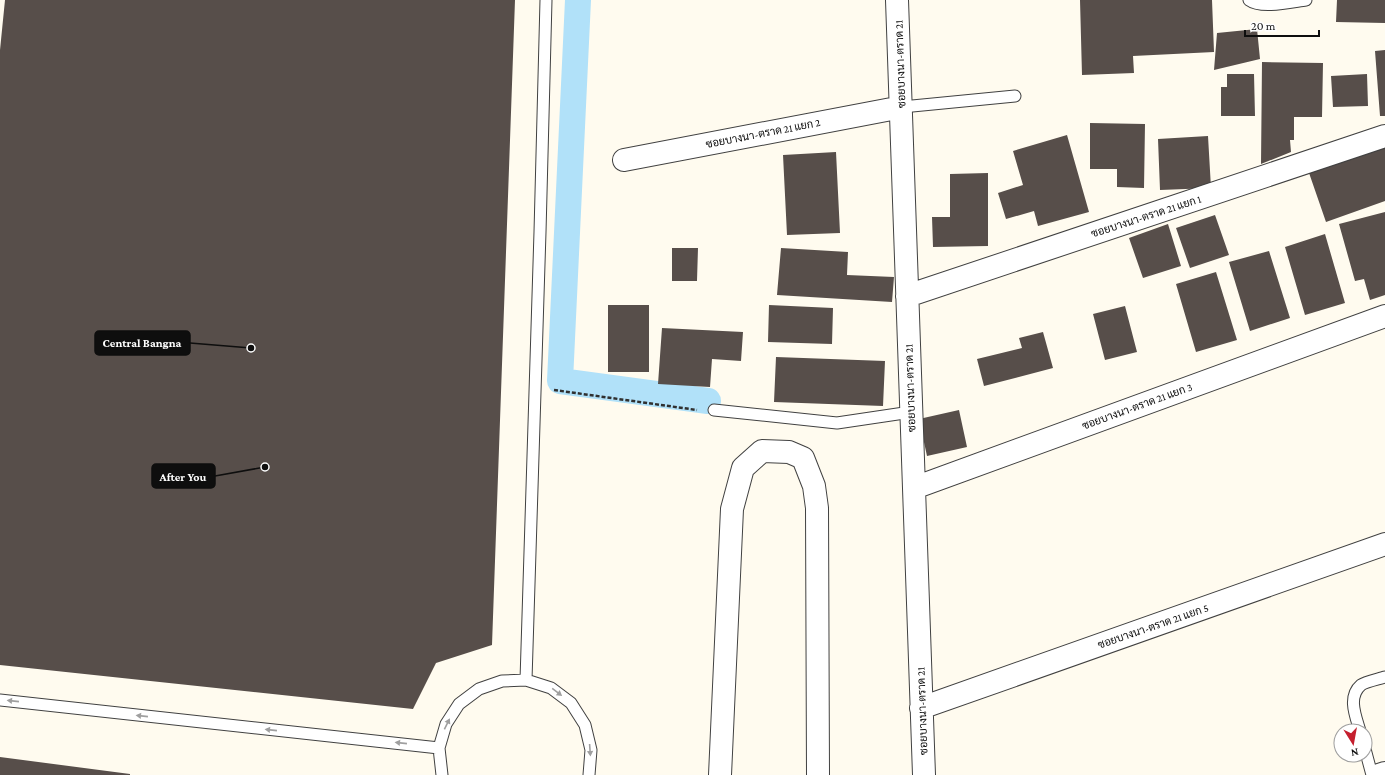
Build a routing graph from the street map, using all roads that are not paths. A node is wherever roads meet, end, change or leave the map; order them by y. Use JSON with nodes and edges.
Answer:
{"nodes":[{"id":1,"x":546,"y":0,"type":"edge"},
{"id":2,"x":898,"y":0,"type":"edge"},
{"id":3,"x":1249,"y":0,"type":"edge"},
{"id":4,"x":1306,"y":0,"type":"edge"},
{"id":5,"x":1015,"y":96,"type":"dead end"},
{"id":6,"x":902,"y":107,"type":"junction"},
{"id":7,"x":1385,"y":136,"type":"edge"},
{"id":8,"x":624,"y":160,"type":"dead end"},
{"id":9,"x":907,"y":296,"type":"junction"},
{"id":10,"x":1385,"y":316,"type":"edge"},
{"id":11,"x":714,"y":410,"type":"dead end"},
{"id":12,"x":911,"y":412,"type":"junction"},
{"id":13,"x":914,"y":488,"type":"junction"},
{"id":14,"x":1385,"y":544,"type":"edge"},
{"id":15,"x":1385,"y":677,"type":"edge"},
{"id":16,"x":526,"y":680,"type":"junction"},
{"id":17,"x":0,"y":700,"type":"edge"},
{"id":18,"x":921,"y":708,"type":"junction"},
{"id":19,"x":1358,"y":723,"type":"edge"},
{"id":20,"x":439,"y":748,"type":"junction"},
{"id":21,"x":1369,"y":763,"type":"edge"},
{"id":22,"x":1385,"y":773,"type":"edge"},
{"id":23,"x":442,"y":775,"type":"edge"},
{"id":24,"x":589,"y":775,"type":"edge"},
{"id":25,"x":720,"y":775,"type":"edge"},
{"id":26,"x":818,"y":775,"type":"edge"},
{"id":27,"x":924,"y":775,"type":"edge"},
{"id":28,"x":1372,"y":775,"type":"edge"},
{"id":29,"x":1379,"y":775,"type":"edge"}],
"edges":[{"from":1,"to":16,"type":"lane"},
{"from":2,"to":6,"type":"street","name":"ซอยบางนา-ตราด 21"},
{"from":3,"to":4,"type":"lane"},
{"from":5,"to":6,"type":"lane"},
{"from":6,"to":8,"type":"street","name":"ซอยบางนา-ตราด 21 แยก 2"},
{"from":6,"to":9,"type":"street","name":"ซอยบางนา-ตราด 21"},
{"from":7,"to":9,"type":"street","name":"ซอยบางนา-ตราด 21 แยก 1"},
{"from":9,"to":12,"type":"street","name":"ซอยบางนา-ตราด 21"},
{"from":10,"to":13,"type":"street","name":"ซอยบางนา-ตราด 21 แยก 3"},
{"from":11,"to":12,"type":"lane"},
{"from":12,"to":13,"type":"street","name":"ซอยบางนา-ตราด 21"},
{"from":13,"to":18,"type":"street","name":"ซอยบางนา-ตราด 21"},
{"from":14,"to":18,"type":"street","name":"ซอยบางนา-ตราด 21 แยก 5"},
{"from":15,"to":19,"type":"lane"},
{"from":20,"to":16,"type":"lane","one_way":true},
{"from":16,"to":24,"type":"lane","one_way":true},
{"from":20,"to":17,"type":"lane","one_way":true},
{"from":18,"to":27,"type":"street","name":"ซอยบางนา-ตราด 21"},
{"from":20,"to":23,"type":"lane"},
{"from":21,"to":28,"type":"lane"},
{"from":22,"to":29,"type":"street"},
{"from":25,"to":26,"type":"street"}]}
